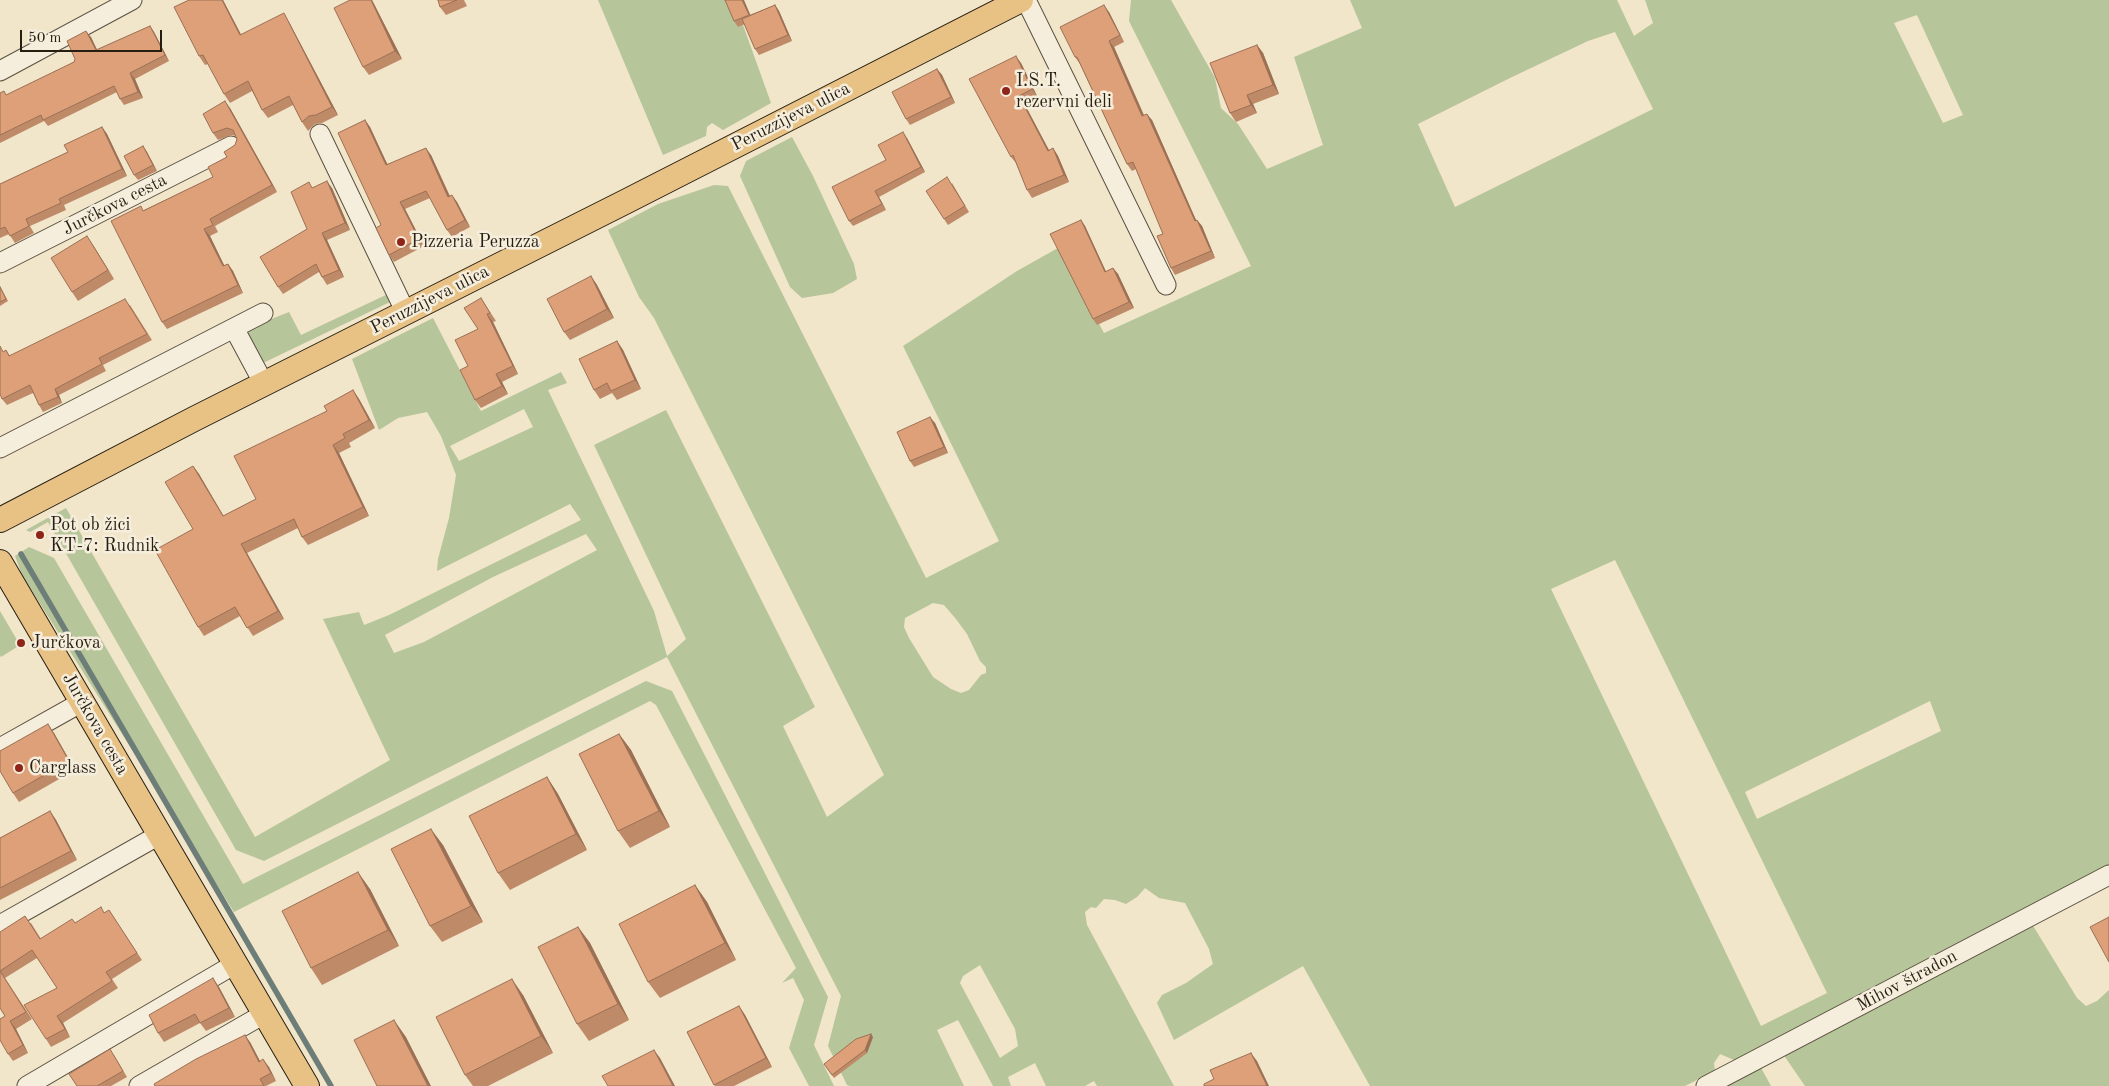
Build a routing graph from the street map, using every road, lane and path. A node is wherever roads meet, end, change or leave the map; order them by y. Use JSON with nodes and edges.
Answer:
{"nodes":[{"id":1,"x":132,"y":0,"type":"edge"},
{"id":2,"x":1018,"y":1,"type":"edge"},
{"id":3,"x":0,"y":71,"type":"edge"},
{"id":4,"x":320,"y":134,"type":"dead end"},
{"id":5,"x":231,"y":146,"type":"edge"},
{"id":6,"x":0,"y":263,"type":"edge"},
{"id":7,"x":1166,"y":286,"type":"dead end"},
{"id":8,"x":406,"y":312,"type":"junction"},
{"id":9,"x":263,"y":313,"type":"dead end"},
{"id":10,"x":234,"y":328,"type":"junction"},
{"id":11,"x":264,"y":384,"type":"junction"},
{"id":12,"x":0,"y":448,"type":"edge"},
{"id":13,"x":0,"y":520,"type":"edge"},
{"id":14,"x":0,"y":562,"type":"edge"},
{"id":15,"x":82,"y":702,"type":"junction"},
{"id":16,"x":0,"y":748,"type":"edge"},
{"id":17,"x":159,"y":835,"type":"junction"},
{"id":18,"x":2109,"y":875,"type":"edge"},
{"id":19,"x":0,"y":924,"type":"edge"},
{"id":20,"x":235,"y":964,"type":"junction"},
{"id":21,"x":264,"y":1014,"type":"junction"},
{"id":22,"x":27,"y":1086,"type":"edge"},
{"id":23,"x":139,"y":1086,"type":"edge"},
{"id":24,"x":306,"y":1086,"type":"edge"},
{"id":25,"x":1706,"y":1086,"type":"edge"}],
"edges":[{"from":1,"to":3,"type":"street"},
{"from":2,"to":7,"type":"street","name":"Peruzzijeva ulica"},
{"from":2,"to":8,"type":"main road","name":"Peruzzijeva ulica"},
{"from":4,"to":8,"type":"street"},
{"from":5,"to":6,"type":"street","name":"Jurčkova cesta"},
{"from":8,"to":11,"type":"main road","name":"Peruzzijeva ulica"},
{"from":9,"to":10,"type":"street"},
{"from":10,"to":11,"type":"street"},
{"from":10,"to":12,"type":"street"},
{"from":11,"to":13,"type":"main road","name":"Peruzzijeva ulica"},
{"from":14,"to":15,"type":"main road","name":"Jurčkova cesta"},
{"from":15,"to":16,"type":"street"},
{"from":15,"to":17,"type":"main road","name":"Jurčkova cesta"},
{"from":17,"to":19,"type":"street"},
{"from":17,"to":20,"type":"main road","name":"Jurčkova cesta"},
{"from":18,"to":25,"type":"street","name":"Mihov štradon"},
{"from":20,"to":21,"type":"main road","name":"Jurčkova cesta"},
{"from":20,"to":22,"type":"street"},
{"from":21,"to":23,"type":"street"},
{"from":21,"to":24,"type":"main road","name":"Jurčkova cesta"}]}
